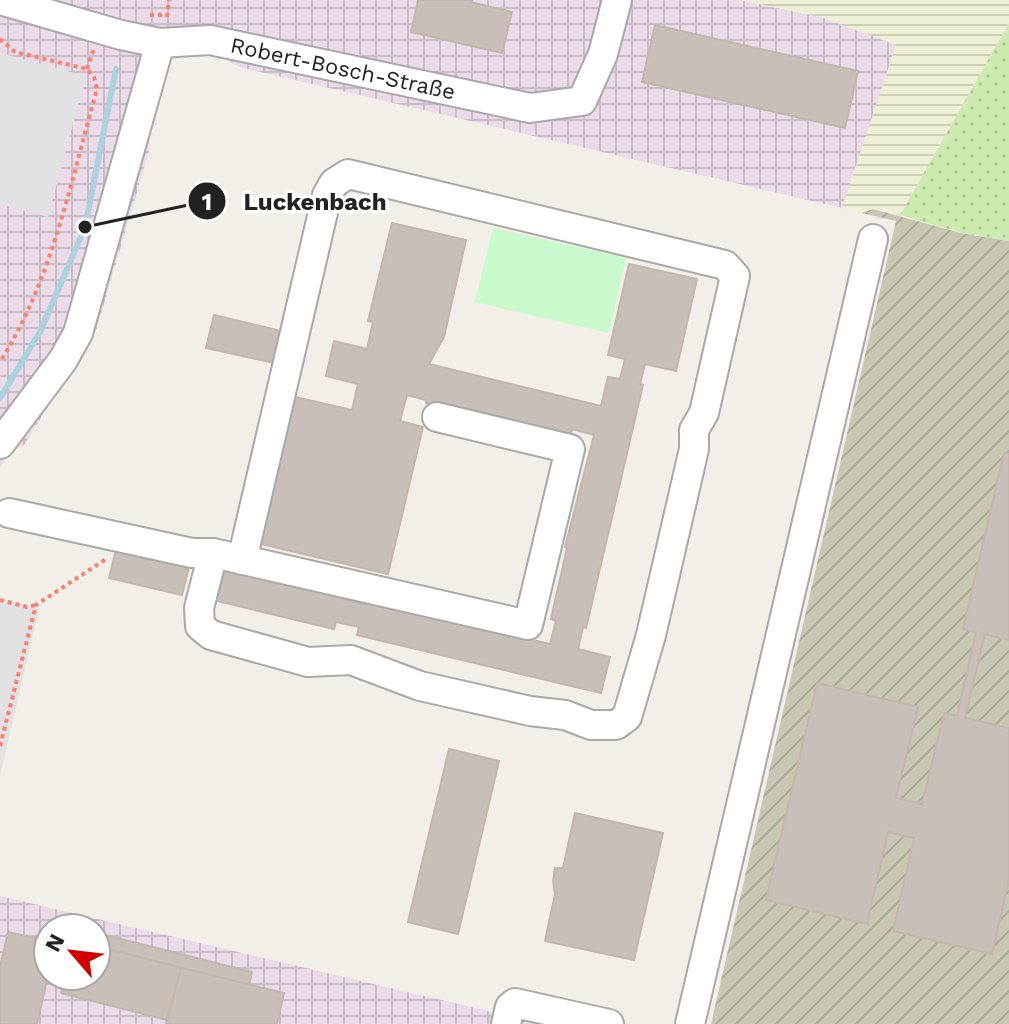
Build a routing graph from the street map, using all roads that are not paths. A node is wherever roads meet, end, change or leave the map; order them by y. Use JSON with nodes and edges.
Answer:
{"nodes":[{"id":1,"x":0,"y":0,"type":"edge"},
{"id":2,"x":617,"y":0,"type":"edge"},
{"id":3,"x":160,"y":43,"type":"junction"},
{"id":4,"x":873,"y":239,"type":"dead end"},
{"id":5,"x":437,"y":417,"type":"dead end"},
{"id":6,"x":0,"y":444,"type":"edge"},
{"id":7,"x":3,"y":515,"type":"edge"},
{"id":8,"x":213,"y":553,"type":"junction"},
{"id":9,"x":242,"y":560,"type":"junction"},
{"id":10,"x":506,"y":1024,"type":"edge"},
{"id":11,"x":609,"y":1024,"type":"edge"},
{"id":12,"x":690,"y":1024,"type":"edge"}],
"edges":[{"from":1,"to":3,"type":"street","name":"Robert-Bosch-Straße"},
{"from":2,"to":3,"type":"street","name":"Robert-Bosch-Straße"},
{"from":3,"to":6,"type":"street"},
{"from":4,"to":12,"type":"street"},
{"from":5,"to":9,"type":"street"},
{"from":7,"to":8,"type":"street"},
{"from":8,"to":9,"type":"street"},
{"from":8,"to":9,"type":"street"},
{"from":10,"to":11,"type":"street"}]}
